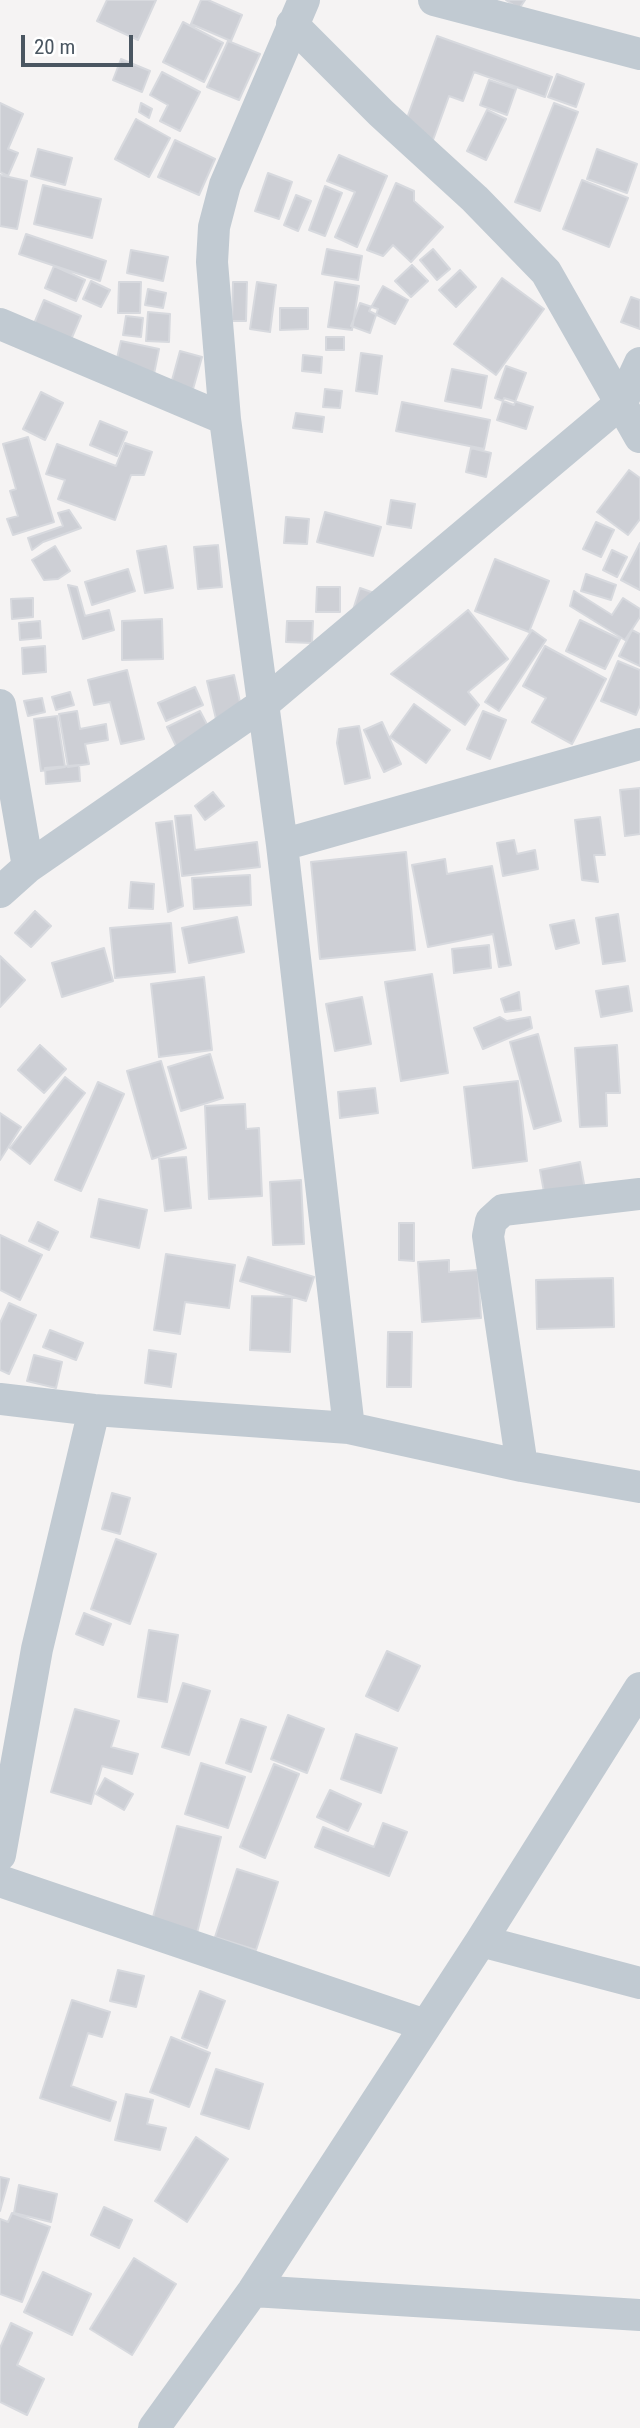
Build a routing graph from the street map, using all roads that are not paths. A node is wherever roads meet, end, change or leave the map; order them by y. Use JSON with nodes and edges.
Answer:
{"nodes":[{"id":1,"x":434,"y":0,"type":"edge"},
{"id":2,"x":298,"y":12,"type":"edge"},
{"id":3,"x":640,"y":54,"type":"edge"},
{"id":4,"x":0,"y":324,"type":"edge"},
{"id":5,"x":640,"y":363,"type":"edge"},
{"id":6,"x":622,"y":402,"type":"junction"},
{"id":7,"x":225,"y":419,"type":"junction"},
{"id":8,"x":640,"y":437,"type":"edge"},
{"id":9,"x":0,"y":705,"type":"edge"},
{"id":10,"x":262,"y":705,"type":"junction"},
{"id":11,"x":640,"y":744,"type":"edge"},
{"id":12,"x":282,"y":845,"type":"junction"},
{"id":13,"x":28,"y":867,"type":"junction"},
{"id":14,"x":1,"y":889,"type":"edge"},
{"id":15,"x":640,"y":1194,"type":"edge"},
{"id":16,"x":0,"y":1399,"type":"edge"},
{"id":17,"x":94,"y":1410,"type":"junction"},
{"id":18,"x":349,"y":1428,"type":"junction"},
{"id":19,"x":522,"y":1466,"type":"junction"},
{"id":20,"x":640,"y":1488,"type":"edge"},
{"id":21,"x":640,"y":1688,"type":"edge"},
{"id":22,"x":0,"y":1855,"type":"edge"},
{"id":23,"x":0,"y":1881,"type":"edge"},
{"id":24,"x":481,"y":1941,"type":"junction"},
{"id":25,"x":640,"y":1983,"type":"edge"},
{"id":26,"x":425,"y":2025,"type":"junction"},
{"id":27,"x":253,"y":2291,"type":"junction"},
{"id":28,"x":640,"y":2315,"type":"edge"},
{"id":29,"x":154,"y":2428,"type":"edge"}],
"edges":[{"from":1,"to":3,"type":"street"},
{"from":2,"to":6,"type":"street"},
{"from":2,"to":7,"type":"street"},
{"from":4,"to":7,"type":"street"},
{"from":5,"to":6,"type":"street"},
{"from":6,"to":8,"type":"street"},
{"from":6,"to":10,"type":"street"},
{"from":7,"to":10,"type":"street"},
{"from":9,"to":13,"type":"street"},
{"from":10,"to":12,"type":"street"},
{"from":10,"to":13,"type":"street"},
{"from":11,"to":12,"type":"street"},
{"from":12,"to":18,"type":"street"},
{"from":13,"to":14,"type":"street"},
{"from":15,"to":19,"type":"street"},
{"from":16,"to":17,"type":"street"},
{"from":17,"to":18,"type":"street"},
{"from":17,"to":22,"type":"street"},
{"from":18,"to":19,"type":"street"},
{"from":19,"to":20,"type":"street"},
{"from":21,"to":24,"type":"street"},
{"from":23,"to":26,"type":"street"},
{"from":24,"to":25,"type":"street"},
{"from":24,"to":26,"type":"street"},
{"from":26,"to":27,"type":"street"},
{"from":27,"to":28,"type":"street"},
{"from":27,"to":29,"type":"street"}]}
